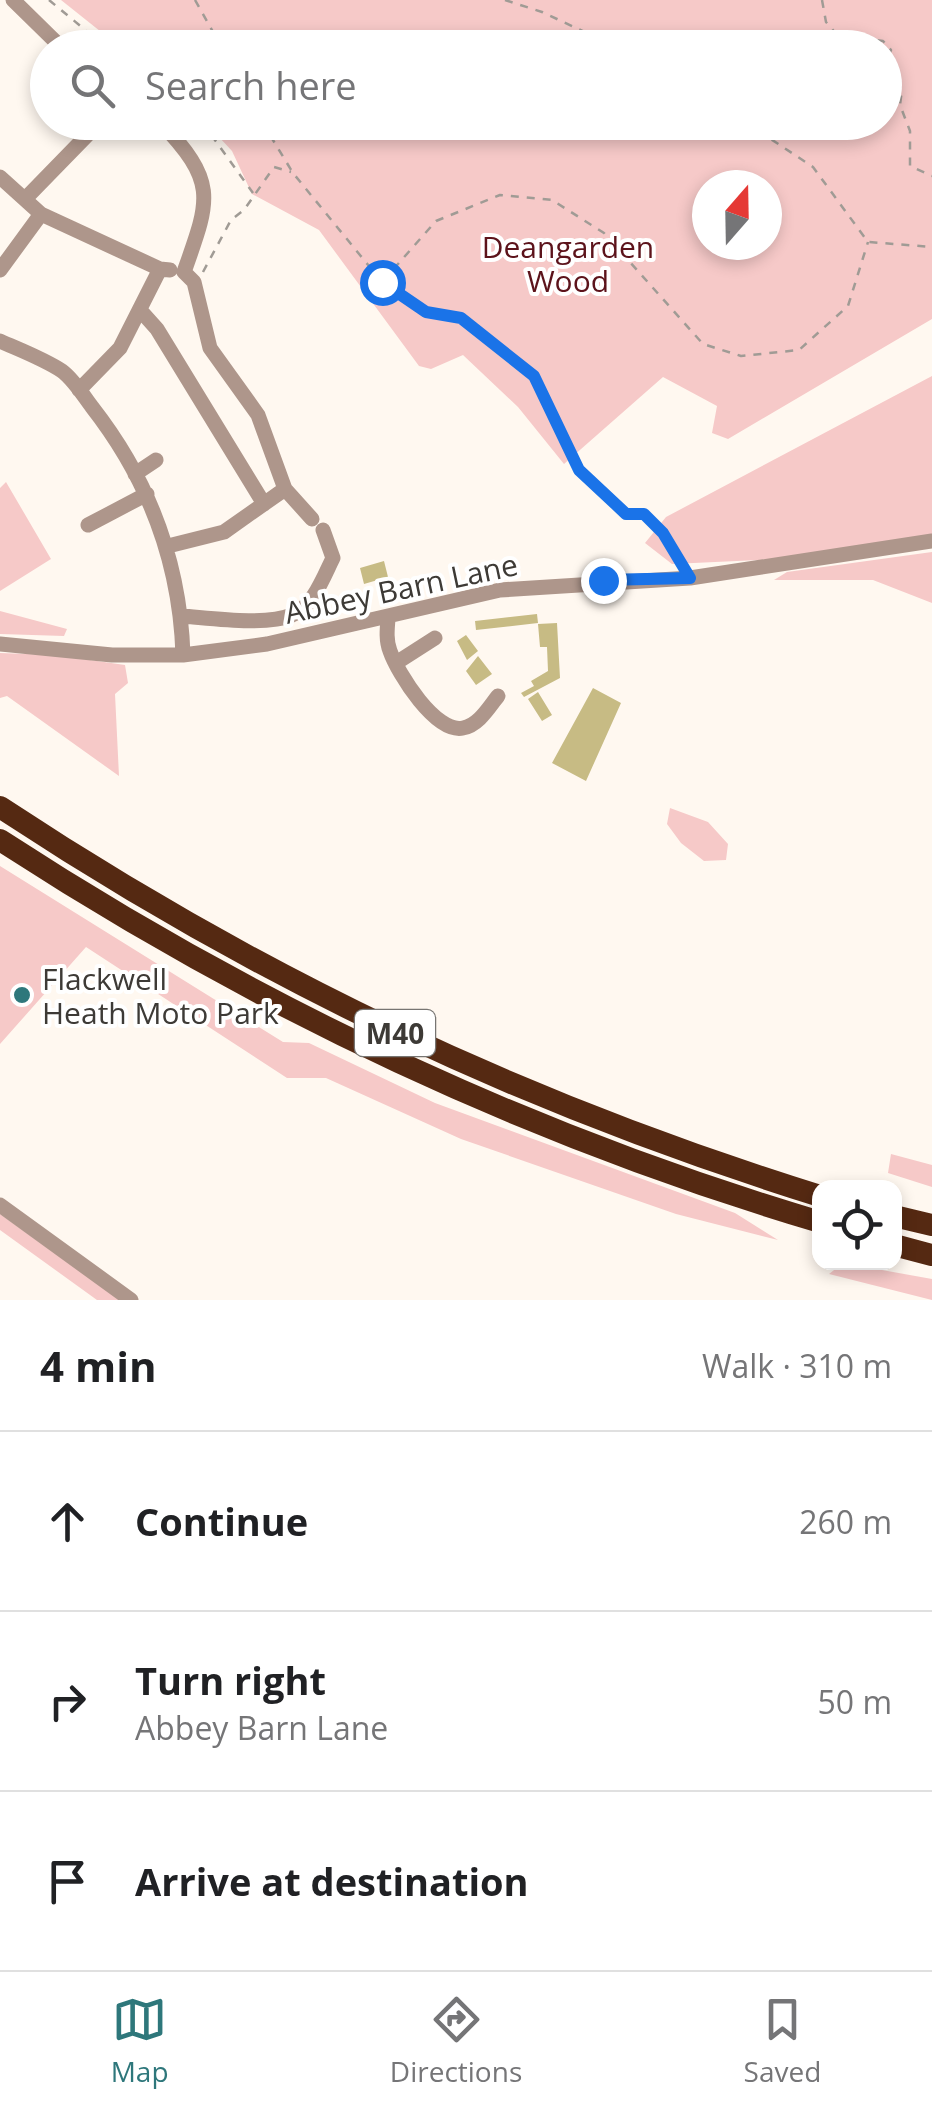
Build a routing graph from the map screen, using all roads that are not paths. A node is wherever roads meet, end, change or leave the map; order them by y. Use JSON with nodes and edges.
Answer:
{"nodes":[{"id":1,"x":13,"y":0,"type":"edge"},
{"id":2,"x":44,"y":30,"type":"edge"},
{"id":3,"x":82,"y":140,"type":"edge"},
{"id":4,"x":173,"y":140,"type":"edge"},
{"id":5,"x":0,"y":177,"type":"edge"},
{"id":6,"x":25,"y":198,"type":"junction"},
{"id":7,"x":40,"y":214,"type":"junction"},
{"id":8,"x":160,"y":269,"type":"junction"},
{"id":9,"x":0,"y":270,"type":"edge"},
{"id":10,"x":189,"y":278,"type":"junction"},
{"id":11,"x":140,"y":310,"type":"junction"},
{"id":12,"x":0,"y":341,"type":"edge"},
{"id":13,"x":78,"y":390,"type":"junction"},
{"id":14,"x":156,"y":460,"type":"dead end"},
{"id":15,"x":135,"y":474,"type":"junction"},
{"id":16,"x":285,"y":489,"type":"junction"},
{"id":17,"x":147,"y":494,"type":"junction"},
{"id":18,"x":264,"y":504,"type":"junction"},
{"id":19,"x":88,"y":526,"type":"dead end"},
{"id":20,"x":932,"y":541,"type":"edge"},
{"id":21,"x":168,"y":546,"type":"junction"},
{"id":22,"x":182,"y":616,"type":"junction"},
{"id":23,"x":388,"y":619,"type":"junction"},
{"id":24,"x":436,"y":638,"type":"dead end"},
{"id":25,"x":0,"y":644,"type":"edge"},
{"id":26,"x":183,"y":655,"type":"junction"},
{"id":27,"x":396,"y":663,"type":"junction"},
{"id":28,"x":498,"y":696,"type":"dead end"},
{"id":29,"x":0,"y":807,"type":"edge"},
{"id":30,"x":0,"y":840,"type":"edge"},
{"id":31,"x":812,"y":1193,"type":"edge"},
{"id":32,"x":0,"y":1205,"type":"edge"},
{"id":33,"x":902,"y":1218,"type":"edge"},
{"id":34,"x":812,"y":1220,"type":"edge"},
{"id":35,"x":932,"y":1225,"type":"edge"},
{"id":36,"x":902,"y":1247,"type":"edge"},
{"id":37,"x":932,"y":1255,"type":"edge"},
{"id":38,"x":131,"y":1300,"type":"edge"}],
"edges":[{"from":1,"to":2,"type":"street"},
{"from":3,"to":6,"type":"street"},
{"from":4,"to":10,"type":"street"},
{"from":5,"to":6,"type":"street"},
{"from":6,"to":7,"type":"street"},
{"from":7,"to":8,"type":"street"},
{"from":7,"to":9,"type":"street"},
{"from":8,"to":10,"type":"street"},
{"from":8,"to":11,"type":"street"},
{"from":10,"to":16,"type":"street"},
{"from":11,"to":13,"type":"street"},
{"from":11,"to":18,"type":"street"},
{"from":12,"to":13,"type":"street"},
{"from":13,"to":15,"type":"street"},
{"from":14,"to":15,"type":"street"},
{"from":15,"to":17,"type":"street"},
{"from":16,"to":18,"type":"street"},
{"from":16,"to":22,"type":"street"},
{"from":17,"to":19,"type":"street"},
{"from":17,"to":21,"type":"street"},
{"from":18,"to":21,"type":"street"},
{"from":20,"to":23,"type":"street","name":"Abbey Barn Lane"},
{"from":21,"to":22,"type":"street"},
{"from":22,"to":26,"type":"street"},
{"from":23,"to":26,"type":"street","name":"Abbey Barn Lane"},
{"from":23,"to":27,"type":"street"},
{"from":24,"to":27,"type":"street"},
{"from":25,"to":26,"type":"street","name":"Abbey Barn Lane"},
{"from":27,"to":28,"type":"street"},
{"from":29,"to":31,"type":"highway","number":"M40"},
{"from":30,"to":34,"type":"highway","number":"M40"},
{"from":32,"to":38,"type":"street"},
{"from":33,"to":35,"type":"highway"},
{"from":36,"to":37,"type":"highway"}]}
